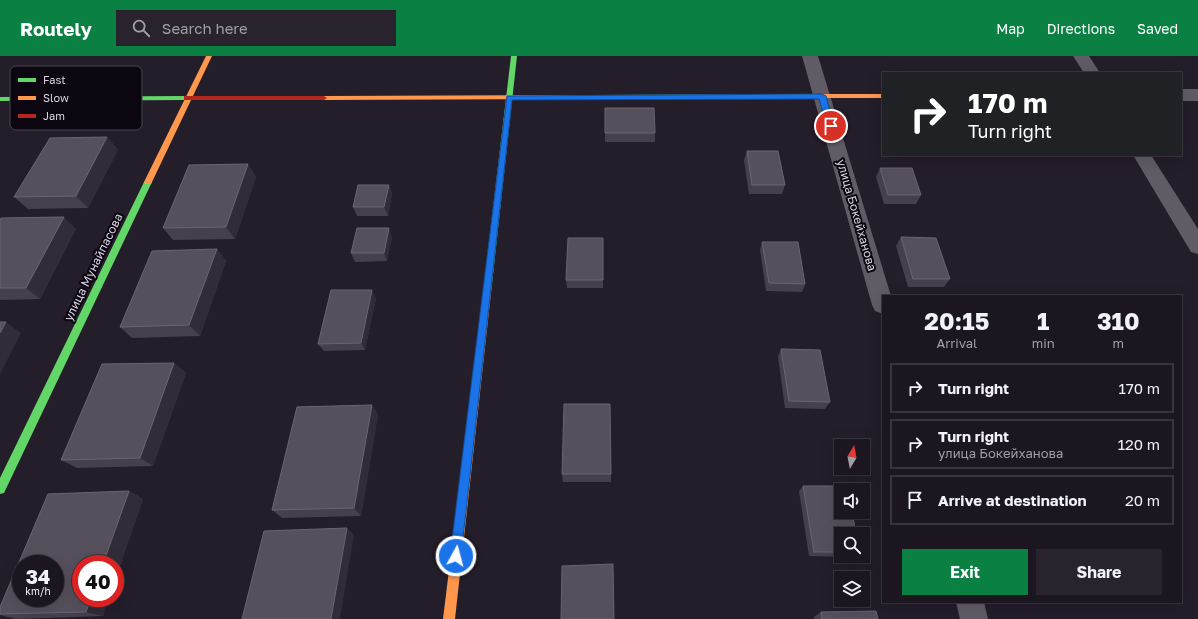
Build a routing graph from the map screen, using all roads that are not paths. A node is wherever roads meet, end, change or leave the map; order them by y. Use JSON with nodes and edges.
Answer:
{"nodes":[{"id":1,"x":209,"y":56,"type":"edge"},
{"id":2,"x":514,"y":56,"type":"edge"},
{"id":3,"x":810,"y":56,"type":"edge"},
{"id":4,"x":1081,"y":56,"type":"edge"},
{"id":5,"x":1091,"y":72,"type":"edge"},
{"id":6,"x":1182,"y":95,"type":"edge"},
{"id":7,"x":1198,"y":95,"type":"edge"},
{"id":8,"x":822,"y":96,"type":"junction"},
{"id":9,"x":882,"y":96,"type":"edge"},
{"id":10,"x":509,"y":97,"type":"junction"},
{"id":11,"x":142,"y":99,"type":"edge"},
{"id":12,"x":188,"y":99,"type":"junction"},
{"id":13,"x":1143,"y":156,"type":"edge"},
{"id":14,"x":1198,"y":246,"type":"edge"},
{"id":15,"x":882,"y":302,"type":"edge"},
{"id":16,"x":0,"y":489,"type":"edge"},
{"id":17,"x":970,"y":603,"type":"edge"},
{"id":18,"x":449,"y":619,"type":"edge"},
{"id":19,"x":974,"y":619,"type":"edge"}],
"edges":[{"from":1,"to":12,"type":"street","name":"улица Мунайпасова"},
{"from":2,"to":10,"type":"street"},
{"from":3,"to":8,"type":"street","name":"улица Бокейханова"},
{"from":4,"to":5,"type":"street"},
{"from":6,"to":7,"type":"street"},
{"from":8,"to":9,"type":"street"},
{"from":8,"to":10,"type":"street"},
{"from":8,"to":15,"type":"street","name":"улица Бокейханова"},
{"from":10,"to":12,"type":"street"},
{"from":10,"to":18,"type":"street"},
{"from":11,"to":12,"type":"street"},
{"from":12,"to":16,"type":"street","name":"улица Мунайпасова"},
{"from":13,"to":14,"type":"street"},
{"from":17,"to":19,"type":"street"}]}
